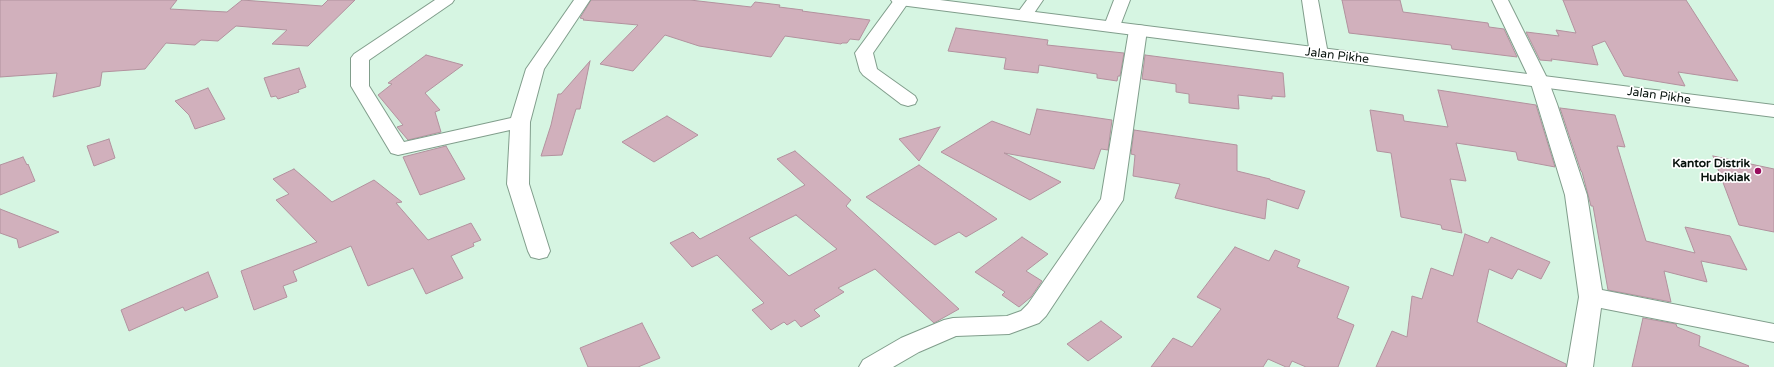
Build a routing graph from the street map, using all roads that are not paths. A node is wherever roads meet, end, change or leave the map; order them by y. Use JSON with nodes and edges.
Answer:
{"nodes":[{"id":1,"x":446,"y":0,"type":"edge"},
{"id":2,"x":582,"y":0,"type":"edge"},
{"id":3,"x":901,"y":0,"type":"edge"},
{"id":4,"x":1036,"y":0,"type":"edge"},
{"id":5,"x":1122,"y":0,"type":"edge"},
{"id":6,"x":1310,"y":0,"type":"edge"},
{"id":7,"x":1500,"y":0,"type":"edge"},
{"id":8,"x":1024,"y":15,"type":"junction"},
{"id":9,"x":1112,"y":26,"type":"junction"},
{"id":10,"x":1138,"y":30,"type":"junction"},
{"id":11,"x":1319,"y":54,"type":"junction"},
{"id":12,"x":1539,"y":80,"type":"junction"},
{"id":13,"x":908,"y":100,"type":"dead end"},
{"id":14,"x":1774,"y":111,"type":"edge"},
{"id":15,"x":520,"y":122,"type":"junction"},
{"id":16,"x":540,"y":251,"type":"dead end"},
{"id":17,"x":1591,"y":297,"type":"junction"},
{"id":18,"x":1774,"y":333,"type":"edge"},
{"id":19,"x":872,"y":367,"type":"edge"},
{"id":20,"x":1580,"y":367,"type":"edge"}],
"edges":[{"from":1,"to":15,"type":"street"},
{"from":2,"to":15,"type":"street"},
{"from":3,"to":8,"type":"highway","name":"Jalan Pikhe"},
{"from":3,"to":13,"type":"street"},
{"from":4,"to":8,"type":"street"},
{"from":5,"to":9,"type":"street"},
{"from":6,"to":11,"type":"street"},
{"from":7,"to":12,"type":"street"},
{"from":8,"to":9,"type":"highway","name":"Jalan Pikhe"},
{"from":9,"to":10,"type":"highway","name":"Jalan Pikhe"},
{"from":10,"to":11,"type":"highway","name":"Jalan Pikhe"},
{"from":10,"to":19,"type":"street"},
{"from":11,"to":12,"type":"highway","name":"Jalan Pikhe"},
{"from":12,"to":14,"type":"highway","name":"Jalan Pikhe"},
{"from":12,"to":17,"type":"street"},
{"from":15,"to":16,"type":"street"},
{"from":17,"to":18,"type":"street"},
{"from":17,"to":20,"type":"street"}]}
